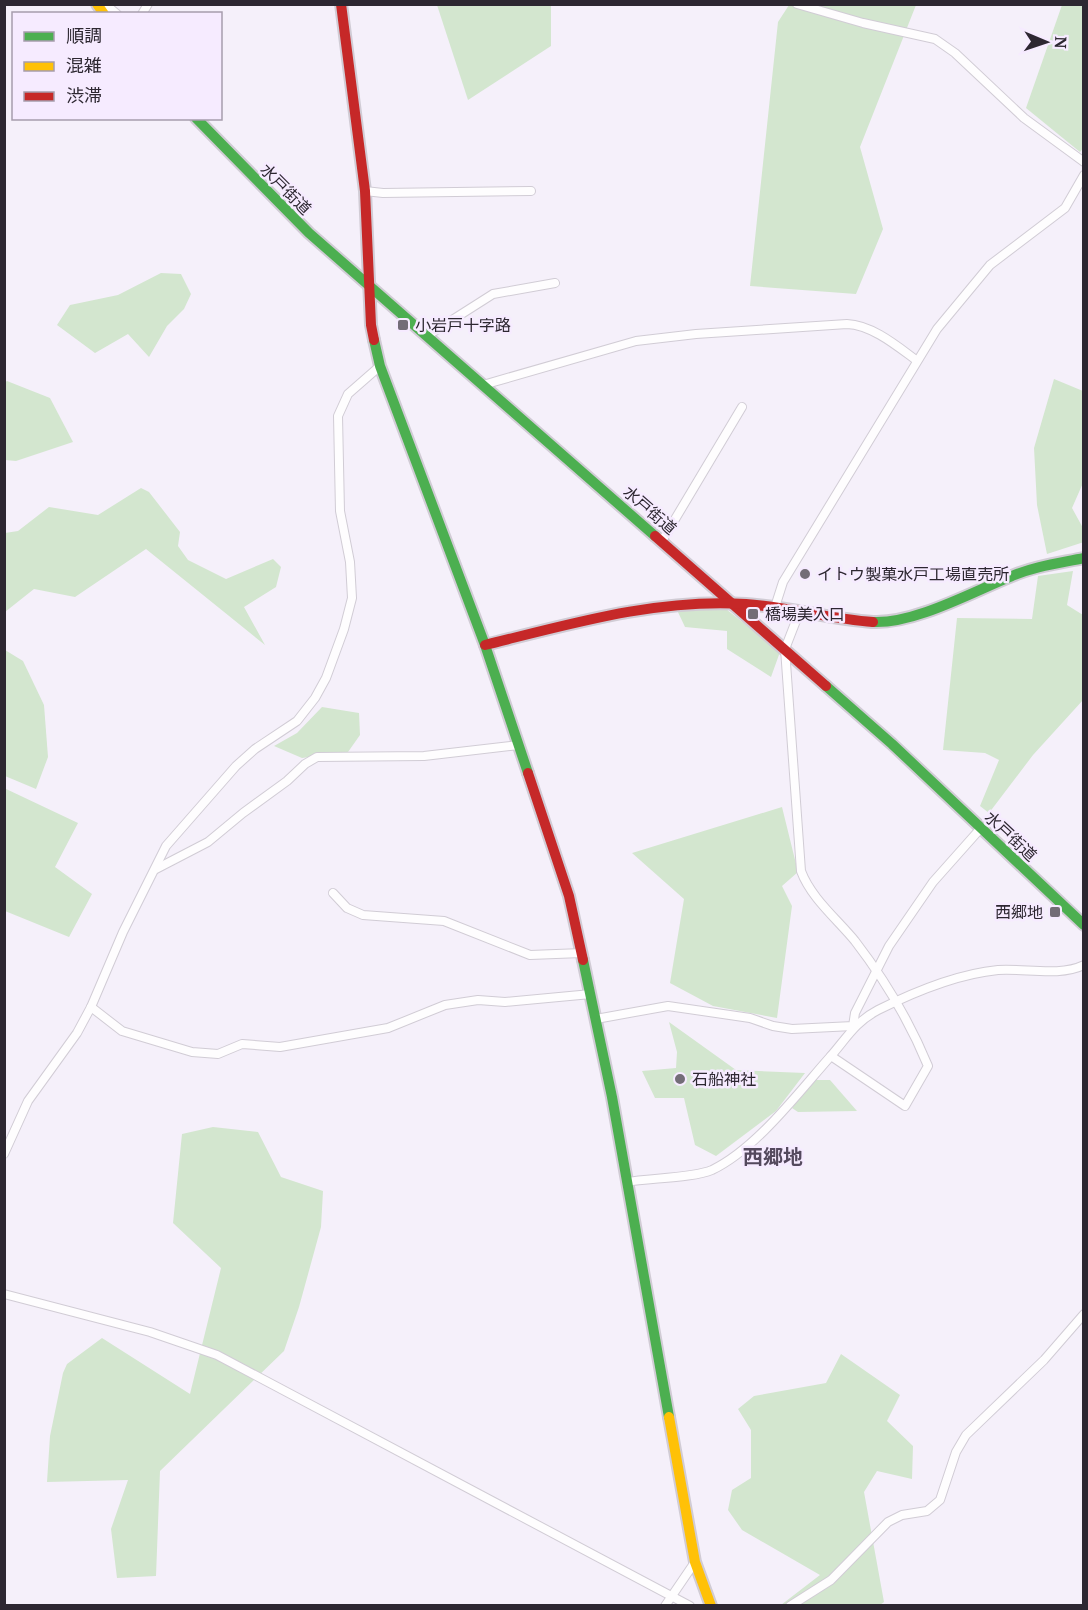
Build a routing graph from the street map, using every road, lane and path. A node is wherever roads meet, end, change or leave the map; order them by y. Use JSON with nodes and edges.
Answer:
{"nodes":[{"id":1,"x":341,"y":4,"type":"edge"},
{"id":2,"x":797,"y":4,"type":"edge"},
{"id":3,"x":198,"y":120,"type":"edge"},
{"id":4,"x":1083,"y":162,"type":"edge"},
{"id":5,"x":1083,"y":176,"type":"edge"},
{"id":6,"x":365,"y":190,"type":"junction"},
{"id":7,"x":531,"y":191,"type":"dead end"},
{"id":8,"x":555,"y":283,"type":"dead end"},
{"id":9,"x":370,"y":287,"type":"junction"},
{"id":10,"x":428,"y":336,"type":"junction"},
{"id":11,"x":916,"y":360,"type":"junction"},
{"id":12,"x":380,"y":366,"type":"junction"},
{"id":13,"x":483,"y":385,"type":"junction"},
{"id":14,"x":742,"y":407,"type":"dead end"},
{"id":15,"x":662,"y":541,"type":"junction"},
{"id":16,"x":1083,"y":558,"type":"edge"},
{"id":17,"x":732,"y":603,"type":"junction"},
{"id":18,"x":775,"y":607,"type":"junction"},
{"id":19,"x":799,"y":613,"type":"junction"},
{"id":20,"x":485,"y":645,"type":"junction"},
{"id":21,"x":785,"y":649,"type":"junction"},
{"id":22,"x":519,"y":745,"type":"junction"},
{"id":23,"x":981,"y":828,"type":"junction"},
{"id":24,"x":156,"y":869,"type":"junction"},
{"id":25,"x":333,"y":893,"type":"dead end"},
{"id":26,"x":1083,"y":925,"type":"edge"},
{"id":27,"x":582,"y":952,"type":"junction"},
{"id":28,"x":1083,"y":965,"type":"edge"},
{"id":29,"x":878,"y":972,"type":"junction"},
{"id":30,"x":591,"y":994,"type":"junction"},
{"id":31,"x":897,"y":1002,"type":"junction"},
{"id":32,"x":91,"y":1007,"type":"junction"},
{"id":33,"x":596,"y":1018,"type":"junction"},
{"id":34,"x":853,"y":1026,"type":"junction"},
{"id":35,"x":831,"y":1056,"type":"junction"},
{"id":36,"x":4,"y":1154,"type":"edge"},
{"id":37,"x":627,"y":1182,"type":"junction"},
{"id":38,"x":4,"y":1294,"type":"edge"},
{"id":39,"x":1083,"y":1314,"type":"edge"},
{"id":40,"x":695,"y":1562,"type":"junction"},
{"id":41,"x":670,"y":1594,"type":"junction"},
{"id":42,"x":665,"y":1605,"type":"edge"},
{"id":43,"x":690,"y":1605,"type":"edge"},
{"id":44,"x":711,"y":1605,"type":"edge"},
{"id":45,"x":790,"y":1605,"type":"edge"}],
"edges":[{"from":1,"to":6,"type":"main road"},
{"from":2,"to":4,"type":"street"},
{"from":3,"to":9,"type":"main road","name":"水戸街道"},
{"from":5,"to":11,"type":"street"},
{"from":6,"to":7,"type":"street"},
{"from":6,"to":9,"type":"main road"},
{"from":8,"to":10,"type":"street"},
{"from":9,"to":10,"type":"main road","name":"水戸街道"},
{"from":9,"to":12,"type":"main road"},
{"from":10,"to":13,"type":"main road","name":"水戸街道"},
{"from":11,"to":13,"type":"street"},
{"from":11,"to":18,"type":"street"},
{"from":12,"to":20,"type":"main road"},
{"from":12,"to":24,"type":"street"},
{"from":13,"to":15,"type":"main road","name":"水戸街道"},
{"from":14,"to":15,"type":"street"},
{"from":15,"to":17,"type":"main road","name":"水戸街道"},
{"from":16,"to":19,"type":"main road"},
{"from":17,"to":18,"type":"main road"},
{"from":17,"to":20,"type":"main road"},
{"from":17,"to":21,"type":"main road","name":"水戸街道"},
{"from":18,"to":19,"type":"main road"},
{"from":19,"to":21,"type":"street"},
{"from":20,"to":22,"type":"main road"},
{"from":21,"to":23,"type":"main road","name":"水戸街道"},
{"from":21,"to":29,"type":"street"},
{"from":22,"to":24,"type":"street"},
{"from":22,"to":27,"type":"main road"},
{"from":23,"to":26,"type":"main road","name":"水戸街道"},
{"from":23,"to":29,"type":"street"},
{"from":24,"to":32,"type":"street"},
{"from":25,"to":27,"type":"street"},
{"from":27,"to":30,"type":"main road"},
{"from":28,"to":31,"type":"street"},
{"from":29,"to":31,"type":"street"},
{"from":29,"to":34,"type":"street"},
{"from":30,"to":32,"type":"street"},
{"from":30,"to":33,"type":"main road"},
{"from":31,"to":34,"type":"street"},
{"from":31,"to":35,"type":"street"},
{"from":32,"to":36,"type":"street"},
{"from":33,"to":34,"type":"street"},
{"from":33,"to":37,"type":"main road"},
{"from":34,"to":35,"type":"street"},
{"from":35,"to":37,"type":"street"},
{"from":37,"to":40,"type":"main road"},
{"from":38,"to":41,"type":"street"},
{"from":39,"to":45,"type":"street"},
{"from":40,"to":41,"type":"street"},
{"from":40,"to":44,"type":"main road"},
{"from":41,"to":42,"type":"street"},
{"from":41,"to":43,"type":"street"}]}
